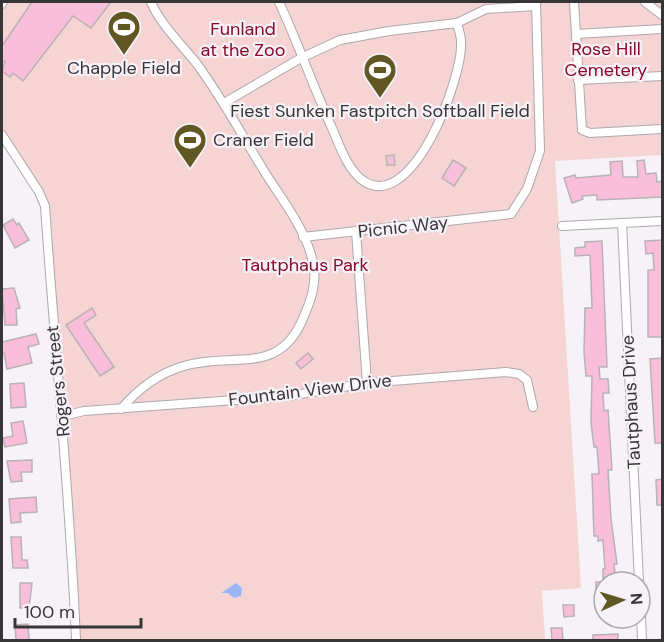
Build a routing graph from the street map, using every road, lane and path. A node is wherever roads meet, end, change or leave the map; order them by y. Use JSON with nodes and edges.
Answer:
{"nodes":[{"id":1,"x":151,"y":2,"type":"edge"},
{"id":2,"x":279,"y":2,"type":"edge"},
{"id":3,"x":574,"y":2,"type":"edge"},
{"id":4,"x":645,"y":2,"type":"edge"},
{"id":5,"x":536,"y":4,"type":"edge"},
{"id":6,"x":663,"y":15,"type":"edge"},
{"id":7,"x":457,"y":23,"type":"junction"},
{"id":8,"x":663,"y":29,"type":"edge"},
{"id":9,"x":576,"y":34,"type":"junction"},
{"id":10,"x":301,"y":57,"type":"junction"},
{"id":11,"x":663,"y":76,"type":"edge"},
{"id":12,"x":578,"y":80,"type":"junction"},
{"id":13,"x":224,"y":103,"type":"junction"},
{"id":14,"x":663,"y":129,"type":"edge"},
{"id":15,"x":2,"y":135,"type":"edge"},
{"id":16,"x":663,"y":221,"type":"edge"},
{"id":17,"x":622,"y":223,"type":"junction"},
{"id":18,"x":562,"y":225,"type":"dead end"},
{"id":19,"x":356,"y":231,"type":"junction"},
{"id":20,"x":303,"y":237,"type":"junction"},
{"id":21,"x":367,"y":383,"type":"junction"},
{"id":22,"x":533,"y":407,"type":"dead end"},
{"id":23,"x":121,"y":409,"type":"junction"},
{"id":24,"x":63,"y":416,"type":"junction"},
{"id":25,"x":638,"y":570,"type":"edge"},
{"id":26,"x":76,"y":640,"type":"edge"}],
"edges":[{"from":1,"to":13,"type":"street"},
{"from":2,"to":10,"type":"street"},
{"from":3,"to":9,"type":"street"},
{"from":4,"to":6,"type":"street"},
{"from":5,"to":7,"type":"street"},
{"from":5,"to":19,"type":"street","name":"Picnic Way"},
{"from":7,"to":10,"type":"street"},
{"from":7,"to":10,"type":"street"},
{"from":8,"to":9,"type":"street"},
{"from":9,"to":12,"type":"street"},
{"from":10,"to":13,"type":"street"},
{"from":11,"to":12,"type":"street"},
{"from":12,"to":14,"type":"street"},
{"from":13,"to":20,"type":"street"},
{"from":15,"to":24,"type":"street","name":"Rogers Street"},
{"from":16,"to":17,"type":"street"},
{"from":17,"to":18,"type":"street"},
{"from":17,"to":25,"type":"street","name":"Tautphaus Drive"},
{"from":19,"to":20,"type":"street","name":"Picnic Way"},
{"from":19,"to":21,"type":"street"},
{"from":20,"to":23,"type":"street"},
{"from":21,"to":22,"type":"street","name":"Fountain View Drive"},
{"from":21,"to":23,"type":"street","name":"Fountain View Drive"},
{"from":23,"to":24,"type":"street","name":"Fountain View Drive"},
{"from":24,"to":26,"type":"street","name":"Rogers Street"}]}
